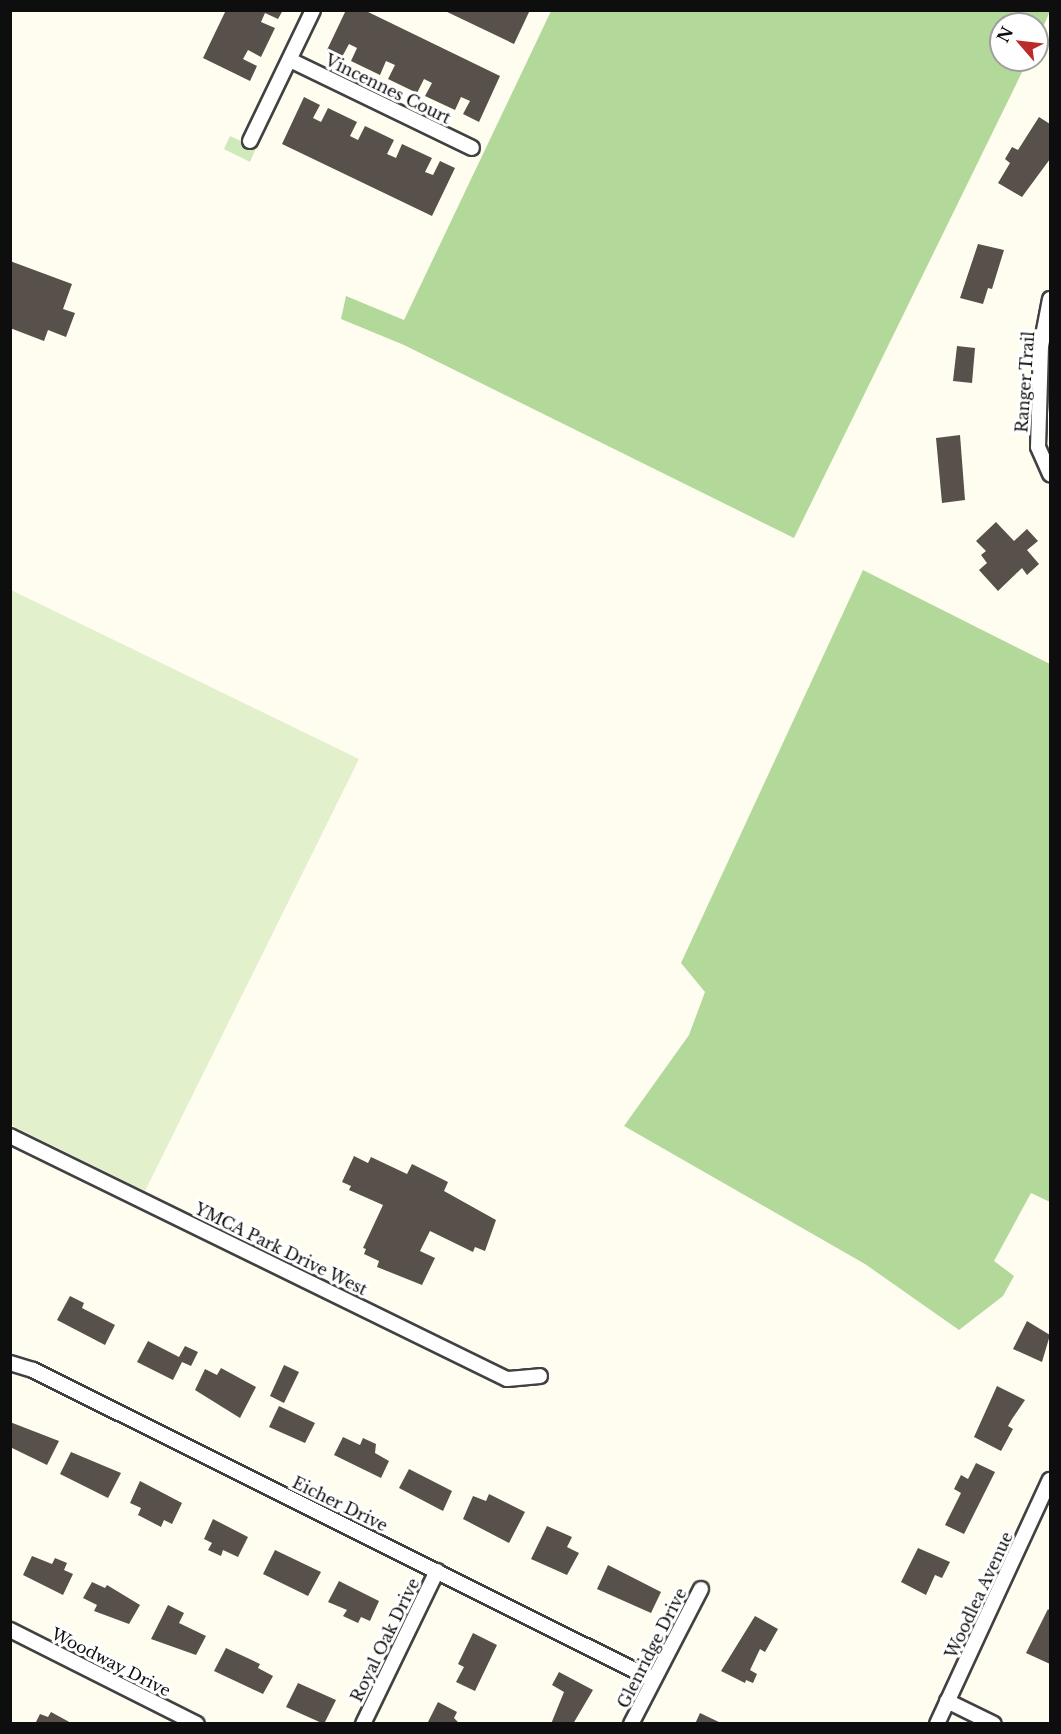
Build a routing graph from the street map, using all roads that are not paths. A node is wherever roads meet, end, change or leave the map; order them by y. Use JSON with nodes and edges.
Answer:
{"nodes":[{"id":1,"x":313,"y":10,"type":"edge"},
{"id":2,"x":290,"y":60,"type":"junction"},
{"id":3,"x":250,"y":141,"type":"dead end"},
{"id":4,"x":471,"y":148,"type":"dead end"},
{"id":5,"x":1050,"y":299,"type":"edge"},
{"id":6,"x":1047,"y":471,"type":"edge"},
{"id":7,"x":10,"y":1136,"type":"edge"},
{"id":8,"x":10,"y":1363,"type":"edge"},
{"id":9,"x":540,"y":1376,"type":"dead end"},
{"id":10,"x":1050,"y":1480,"type":"edge"},
{"id":11,"x":437,"y":1571,"type":"junction"},
{"id":12,"x":701,"y":1588,"type":"dead end"},
{"id":13,"x":10,"y":1630,"type":"edge"},
{"id":14,"x":652,"y":1679,"type":"junction"},
{"id":15,"x":947,"y":1701,"type":"junction"},
{"id":16,"x":197,"y":1724,"type":"edge"},
{"id":17,"x":363,"y":1724,"type":"edge"},
{"id":18,"x":632,"y":1724,"type":"edge"},
{"id":19,"x":936,"y":1724,"type":"edge"},
{"id":20,"x":994,"y":1724,"type":"edge"}],
"edges":[{"from":1,"to":2,"type":"street"},
{"from":2,"to":3,"type":"street"},
{"from":2,"to":4,"type":"street","name":"Vincennes Court"},
{"from":5,"to":6,"type":"street","name":"Ranger Trail"},
{"from":7,"to":9,"type":"street","name":"YMCA Park Drive West"},
{"from":8,"to":11,"type":"street","name":"Eicher Drive"},
{"from":10,"to":15,"type":"street","name":"Woodlea Avenue"},
{"from":11,"to":14,"type":"street","name":"Eicher Drive"},
{"from":11,"to":17,"type":"street","name":"Royal Oak Drive"},
{"from":12,"to":14,"type":"street","name":"Glenridge Drive"},
{"from":13,"to":16,"type":"street","name":"Woodway Drive"},
{"from":14,"to":18,"type":"street","name":"Glenridge Drive"},
{"from":15,"to":19,"type":"street","name":"Woodlea Avenue"},
{"from":15,"to":20,"type":"street"}]}
